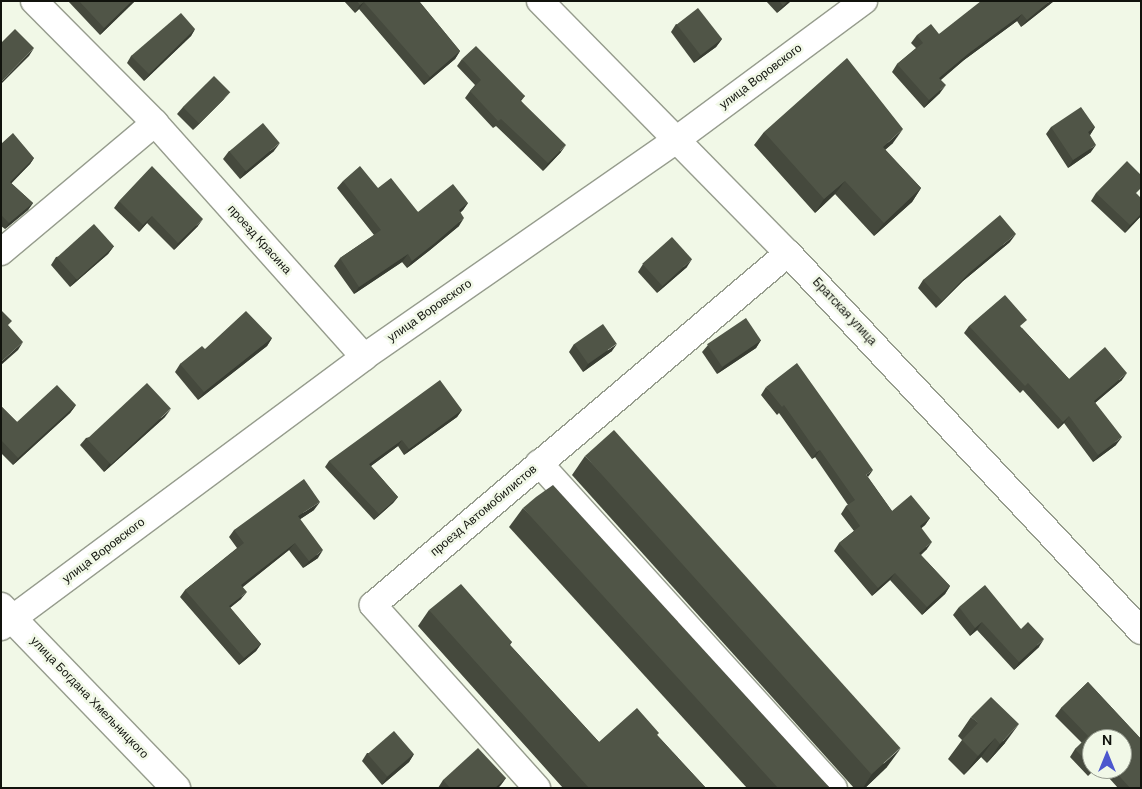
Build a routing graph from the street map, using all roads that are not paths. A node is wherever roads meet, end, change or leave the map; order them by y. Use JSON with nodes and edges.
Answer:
{"nodes":[{"id":1,"x":34,"y":1,"type":"edge"},
{"id":2,"x":540,"y":1,"type":"edge"},
{"id":3,"x":864,"y":1,"type":"edge"},
{"id":4,"x":155,"y":123,"type":"junction"},
{"id":5,"x":676,"y":140,"type":"junction"},
{"id":6,"x":1,"y":252,"type":"edge"},
{"id":7,"x":788,"y":253,"type":"junction"},
{"id":8,"x":364,"y":357,"type":"junction"},
{"id":9,"x":539,"y":463,"type":"junction"},
{"id":10,"x":5,"y":618,"type":"edge"},
{"id":11,"x":1141,"y":631,"type":"edge"},
{"id":12,"x":176,"y":788,"type":"edge"},
{"id":13,"x":537,"y":788,"type":"edge"},
{"id":14,"x":834,"y":788,"type":"edge"}],
"edges":[{"from":1,"to":4,"type":"street","name":"проезд Красина"},
{"from":2,"to":5,"type":"street","name":"Братская улица"},
{"from":3,"to":5,"type":"street","name":"улица Воровского"},
{"from":4,"to":6,"type":"street"},
{"from":4,"to":8,"type":"street","name":"проезд Красина"},
{"from":5,"to":7,"type":"street","name":"Братская улица"},
{"from":5,"to":8,"type":"street","name":"улица Воровского"},
{"from":7,"to":9,"type":"street"},
{"from":7,"to":11,"type":"street","name":"Братская улица"},
{"from":8,"to":10,"type":"street","name":"улица Воровского"},
{"from":9,"to":13,"type":"street","name":"проезд Автомобилистов"},
{"from":9,"to":14,"type":"street","name":"проезд Автомобилистов"},
{"from":10,"to":12,"type":"street","name":"улица Богдана Хмельницкого"}]}
